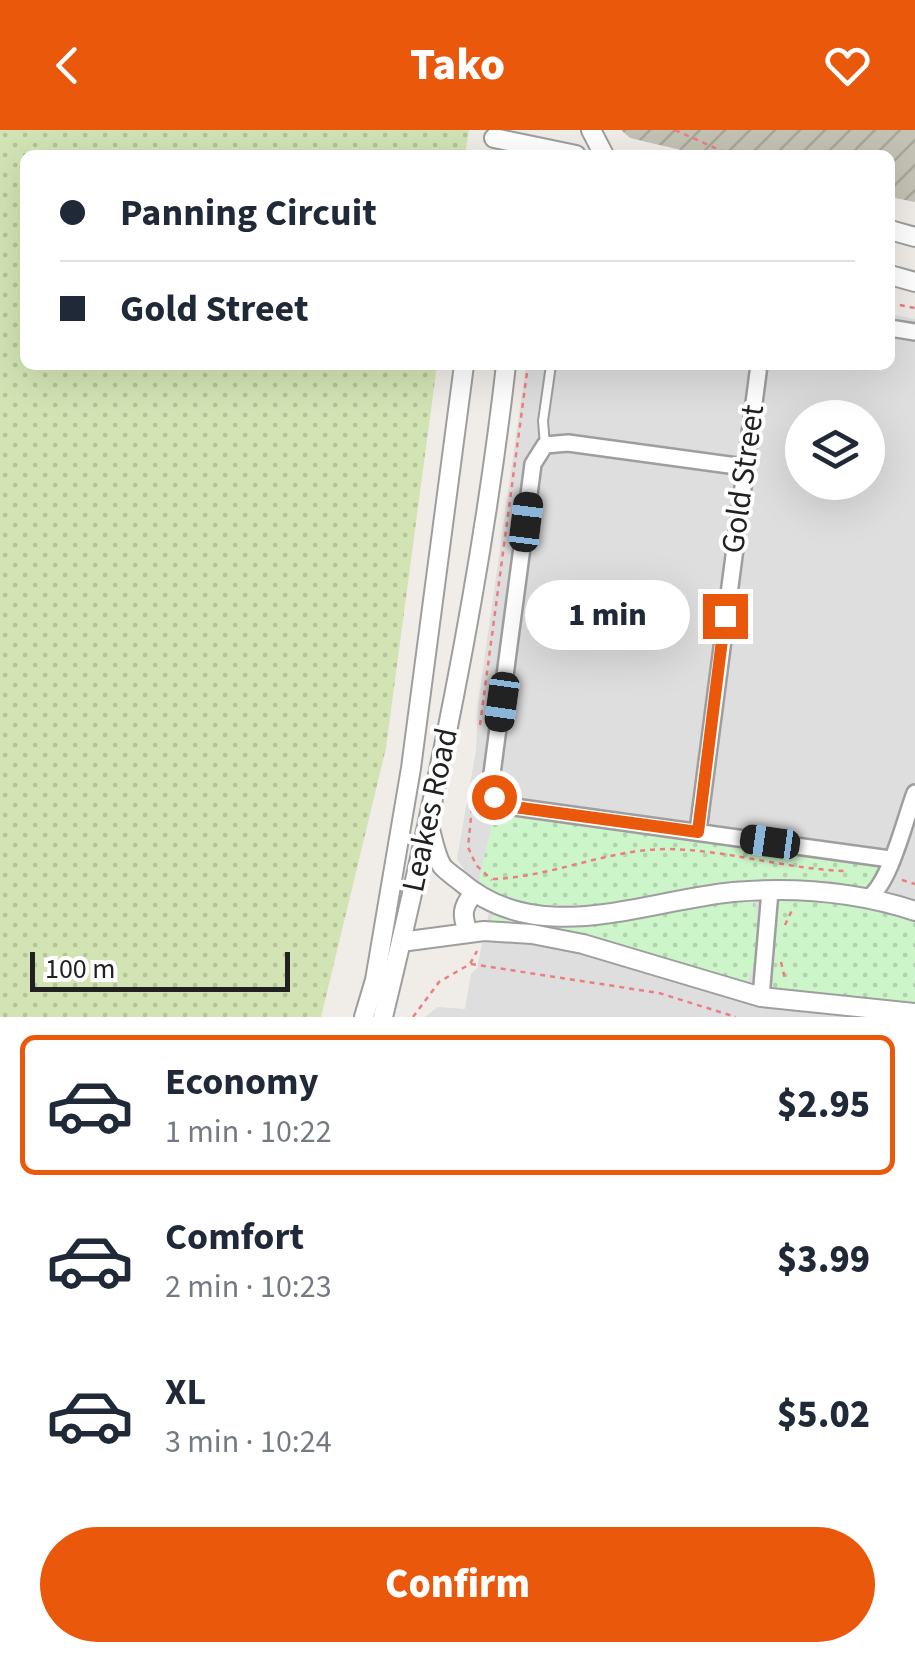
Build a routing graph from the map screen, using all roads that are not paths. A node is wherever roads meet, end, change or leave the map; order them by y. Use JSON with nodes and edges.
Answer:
{"nodes":[{"id":1,"x":494,"y":141,"type":"edge"},
{"id":2,"x":533,"y":144,"type":"edge"},
{"id":3,"x":463,"y":370,"type":"edge"},
{"id":4,"x":505,"y":370,"type":"edge"},
{"id":5,"x":550,"y":370,"type":"edge"},
{"id":6,"x":758,"y":370,"type":"edge"},
{"id":7,"x":545,"y":446,"type":"junction"},
{"id":8,"x":744,"y":467,"type":"junction"},
{"id":9,"x":915,"y":792,"type":"edge"},
{"id":10,"x":428,"y":822,"type":"junction"},
{"id":11,"x":698,"y":832,"type":"junction"},
{"id":12,"x":888,"y":867,"type":"junction"},
{"id":13,"x":770,"y":892,"type":"junction"},
{"id":14,"x":474,"y":894,"type":"junction"},
{"id":15,"x":868,"y":898,"type":"junction"},
{"id":16,"x":890,"y":903,"type":"junction"},
{"id":17,"x":915,"y":911,"type":"edge"},
{"id":18,"x":468,"y":933,"type":"junction"},
{"id":19,"x":402,"y":942,"type":"junction"},
{"id":20,"x":761,"y":996,"type":"junction"},
{"id":21,"x":915,"y":1013,"type":"edge"},
{"id":22,"x":364,"y":1017,"type":"edge"},
{"id":23,"x":383,"y":1017,"type":"edge"}],
"edges":[{"from":1,"to":2,"type":"street"},
{"from":3,"to":22,"type":"street","name":"Leakes Road"},
{"from":4,"to":10,"type":"street","name":"Leakes Road"},
{"from":5,"to":7,"type":"lane"},
{"from":6,"to":8,"type":"street","name":"Gold Street"},
{"from":7,"to":8,"type":"street"},
{"from":7,"to":11,"type":"street"},
{"from":8,"to":11,"type":"street","name":"Gold Street"},
{"from":9,"to":12,"type":"street"},
{"from":10,"to":14,"type":"street"},
{"from":10,"to":19,"type":"street","name":"Leakes Road"},
{"from":11,"to":12,"type":"street"},
{"from":12,"to":15,"type":"street"},
{"from":12,"to":16,"type":"street"},
{"from":13,"to":14,"type":"street"},
{"from":13,"to":15,"type":"street"},
{"from":13,"to":20,"type":"street"},
{"from":14,"to":18,"type":"street"},
{"from":15,"to":16,"type":"street"},
{"from":16,"to":17,"type":"street"},
{"from":18,"to":19,"type":"street"},
{"from":18,"to":20,"type":"street"},
{"from":19,"to":23,"type":"street","name":"Leakes Road"},
{"from":20,"to":21,"type":"street"}]}
